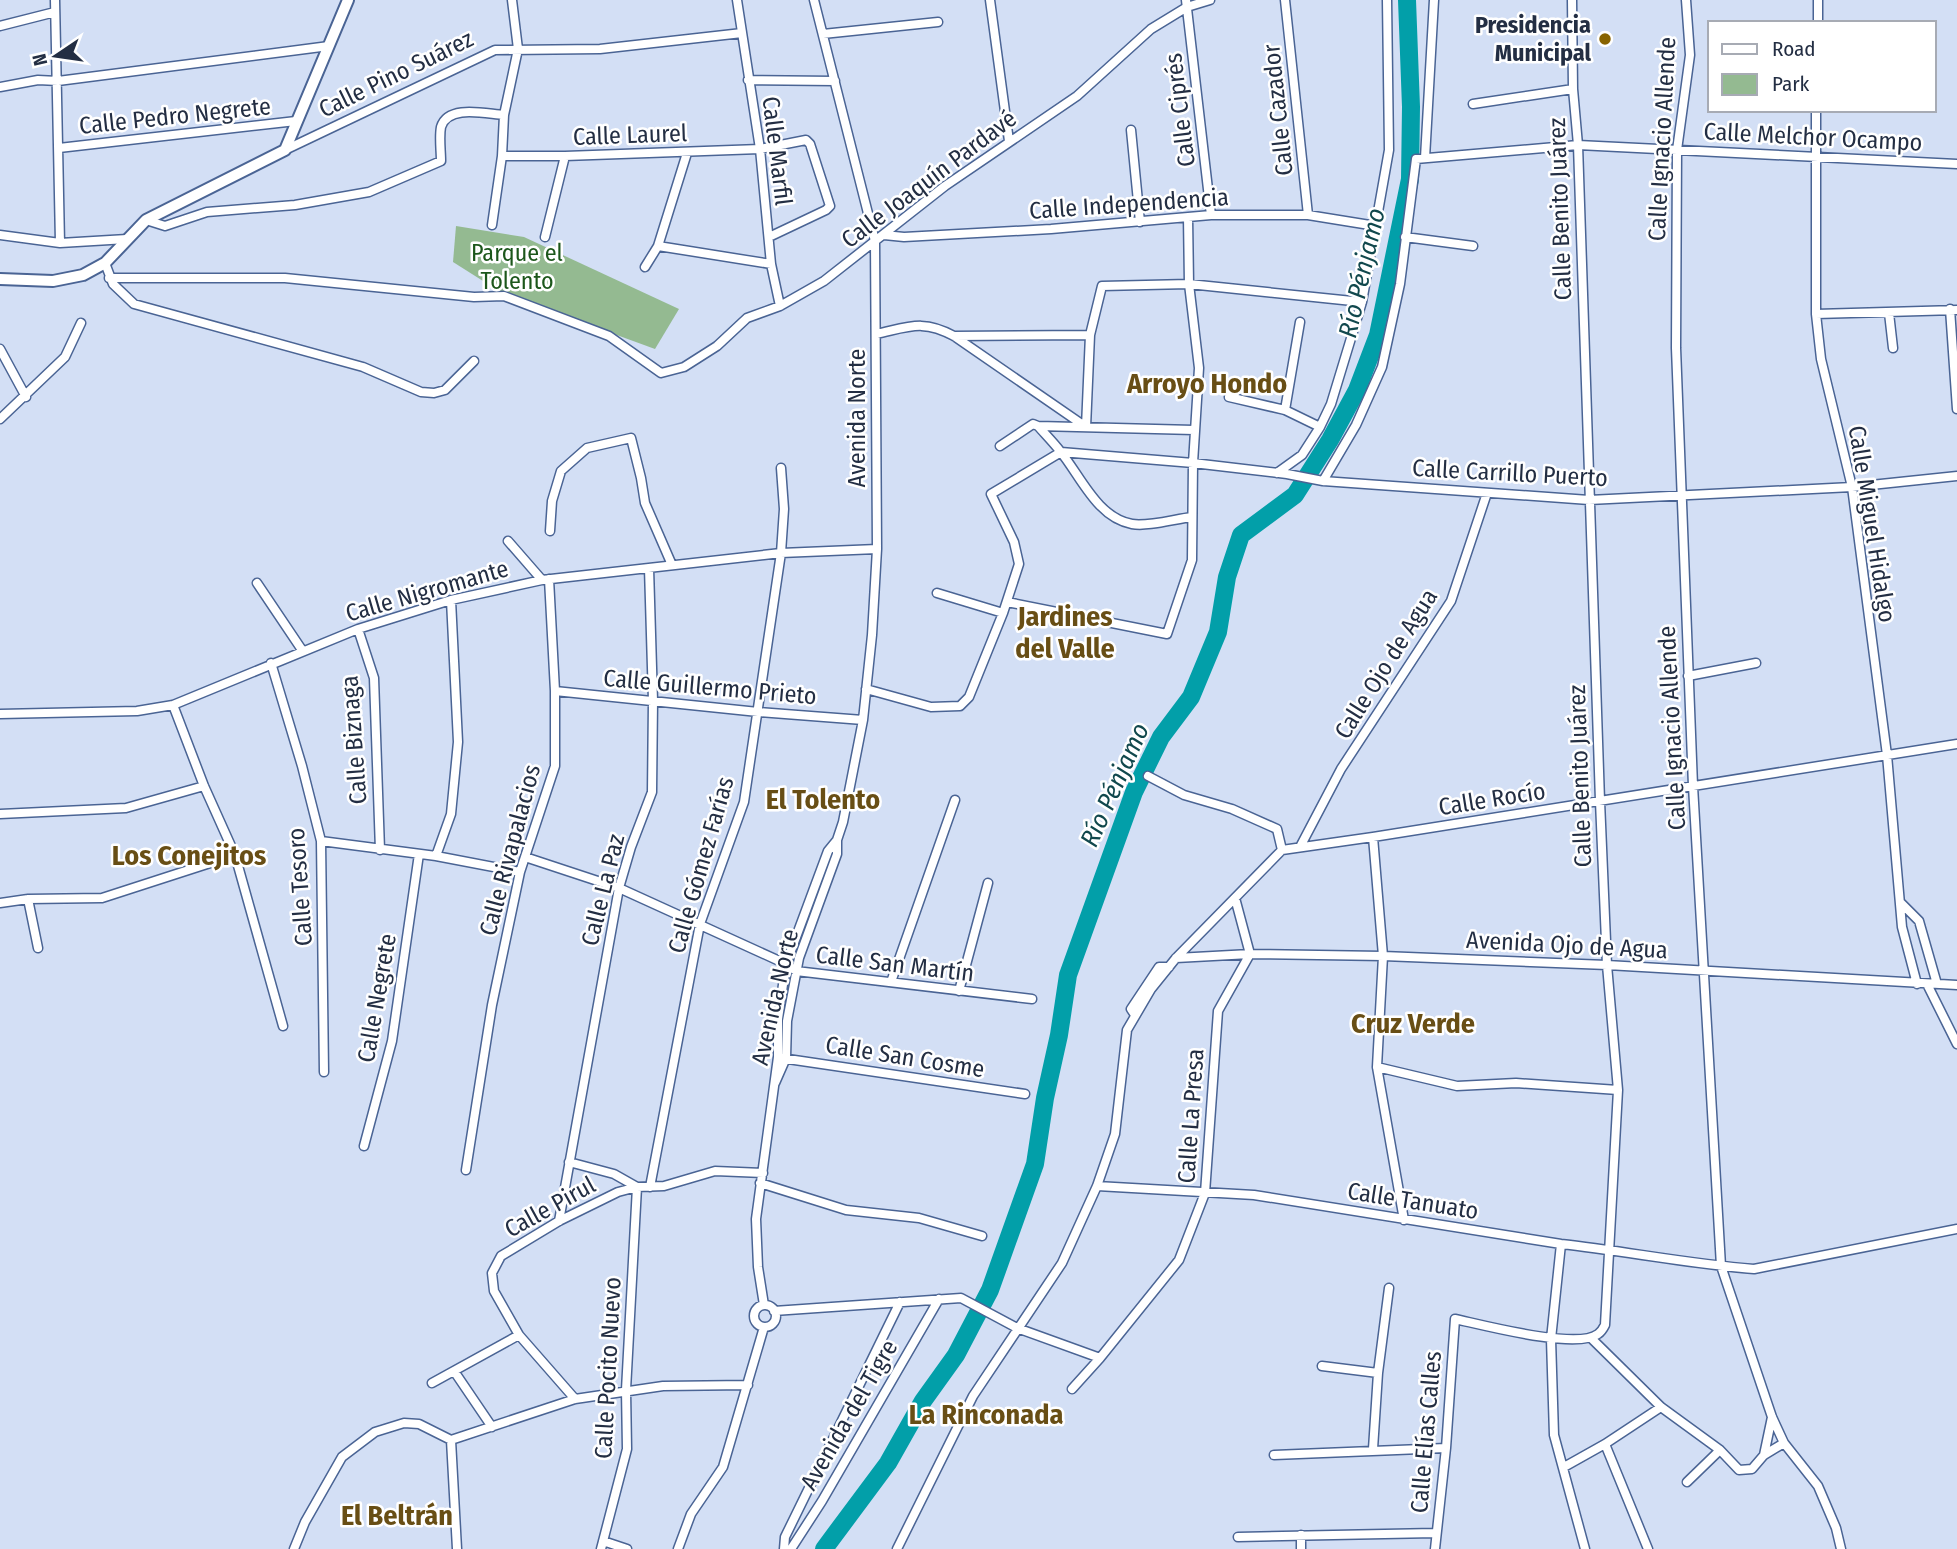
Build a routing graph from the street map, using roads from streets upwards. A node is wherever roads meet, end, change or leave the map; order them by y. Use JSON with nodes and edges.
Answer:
{"nodes":[{"id":1,"x":55,"y":0,"type":"edge"},
{"id":2,"x":348,"y":0,"type":"edge"},
{"id":3,"x":512,"y":0,"type":"edge"},
{"id":4,"x":737,"y":0,"type":"edge"},
{"id":5,"x":814,"y":0,"type":"edge"},
{"id":6,"x":990,"y":0,"type":"edge"},
{"id":7,"x":1210,"y":0,"type":"edge"},
{"id":8,"x":1285,"y":0,"type":"edge"},
{"id":9,"x":1387,"y":0,"type":"edge"},
{"id":10,"x":1434,"y":0,"type":"edge"},
{"id":11,"x":1572,"y":0,"type":"edge"},
{"id":12,"x":1686,"y":0,"type":"edge"},
{"id":13,"x":1818,"y":0,"type":"edge"},
{"id":14,"x":1187,"y":4,"type":"edge"},
{"id":15,"x":55,"y":12,"type":"junction"},
{"id":16,"x":1818,"y":21,"type":"edge"},
{"id":17,"x":938,"y":22,"type":"dead end"},
{"id":18,"x":0,"y":26,"type":"edge"},
{"id":19,"x":742,"y":33,"type":"junction"},
{"id":20,"x":823,"y":34,"type":"junction"},
{"id":21,"x":329,"y":46,"type":"junction"},
{"id":22,"x":518,"y":49,"type":"junction"},
{"id":23,"x":748,"y":80,"type":"junction"},
{"id":24,"x":58,"y":81,"type":"junction"},
{"id":25,"x":835,"y":81,"type":"junction"},
{"id":26,"x":0,"y":87,"type":"edge"},
{"id":27,"x":1573,"y":89,"type":"junction"},
{"id":28,"x":1473,"y":104,"type":"dead end"},
{"id":29,"x":1816,"y":112,"type":"edge"},
{"id":30,"x":504,"y":115,"type":"junction"},
{"id":31,"x":296,"y":121,"type":"junction"},
{"id":32,"x":1131,"y":130,"type":"dead end"},
{"id":33,"x":1009,"y":141,"type":"junction"},
{"id":34,"x":1578,"y":145,"type":"junction"},
{"id":35,"x":59,"y":148,"type":"junction"},
{"id":36,"x":760,"y":149,"type":"junction"},
{"id":37,"x":285,"y":150,"type":"junction"},
{"id":38,"x":1677,"y":150,"type":"junction"},
{"id":39,"x":687,"y":153,"type":"junction"},
{"id":40,"x":502,"y":156,"type":"junction"},
{"id":41,"x":565,"y":156,"type":"junction"},
{"id":42,"x":1816,"y":156,"type":"junction"},
{"id":43,"x":1421,"y":159,"type":"junction"},
{"id":44,"x":1957,"y":164,"type":"edge"},
{"id":45,"x":1211,"y":215,"type":"junction"},
{"id":46,"x":1308,"y":215,"type":"junction"},
{"id":47,"x":1188,"y":217,"type":"junction"},
{"id":48,"x":146,"y":220,"type":"junction"},
{"id":49,"x":1140,"y":222,"type":"junction"},
{"id":50,"x":492,"y":225,"type":"dead end"},
{"id":51,"x":1376,"y":226,"type":"junction"},
{"id":52,"x":0,"y":235,"type":"edge"},
{"id":53,"x":884,"y":235,"type":"junction"},
{"id":54,"x":545,"y":237,"type":"dead end"},
{"id":55,"x":769,"y":237,"type":"junction"},
{"id":56,"x":1405,"y":237,"type":"junction"},
{"id":57,"x":127,"y":239,"type":"junction"},
{"id":58,"x":875,"y":241,"type":"junction"},
{"id":59,"x":60,"y":243,"type":"junction"},
{"id":60,"x":658,"y":246,"type":"junction"},
{"id":61,"x":1473,"y":246,"type":"dead end"},
{"id":62,"x":105,"y":263,"type":"junction"},
{"id":63,"x":771,"y":264,"type":"junction"},
{"id":64,"x":645,"y":267,"type":"dead end"},
{"id":65,"x":109,"y":278,"type":"junction"},
{"id":66,"x":0,"y":279,"type":"edge"},
{"id":67,"x":1189,"y":284,"type":"junction"},
{"id":68,"x":1362,"y":302,"type":"junction"},
{"id":69,"x":780,"y":306,"type":"junction"},
{"id":70,"x":1953,"y":309,"type":"edge"},
{"id":71,"x":1889,"y":313,"type":"junction"},
{"id":72,"x":1816,"y":314,"type":"junction"},
{"id":73,"x":1300,"y":322,"type":"dead end"},
{"id":74,"x":81,"y":323,"type":"dead end"},
{"id":75,"x":876,"y":334,"type":"junction"},
{"id":76,"x":1090,"y":335,"type":"junction"},
{"id":77,"x":954,"y":336,"type":"junction"},
{"id":78,"x":1893,"y":348,"type":"dead end"},
{"id":79,"x":0,"y":349,"type":"edge"},
{"id":80,"x":474,"y":361,"type":"dead end"},
{"id":81,"x":26,"y":397,"type":"junction"},
{"id":82,"x":1229,"y":397,"type":"dead end"},
{"id":83,"x":1957,"y":409,"type":"edge"},
{"id":84,"x":1285,"y":410,"type":"junction"},
{"id":85,"x":0,"y":419,"type":"edge"},
{"id":86,"x":1036,"y":425,"type":"junction"},
{"id":87,"x":1320,"y":426,"type":"junction"},
{"id":88,"x":1086,"y":427,"type":"junction"},
{"id":89,"x":1194,"y":430,"type":"junction"},
{"id":90,"x":1000,"y":446,"type":"dead end"},
{"id":91,"x":1061,"y":452,"type":"junction"},
{"id":92,"x":1193,"y":463,"type":"junction"},
{"id":93,"x":781,"y":468,"type":"dead end"},
{"id":94,"x":1277,"y":473,"type":"junction"},
{"id":95,"x":1957,"y":476,"type":"edge"},
{"id":96,"x":1323,"y":481,"type":"junction"},
{"id":97,"x":1852,"y":487,"type":"junction"},
{"id":98,"x":1487,"y":493,"type":"junction"},
{"id":99,"x":1681,"y":495,"type":"junction"},
{"id":100,"x":1589,"y":500,"type":"junction"},
{"id":101,"x":1192,"y":517,"type":"junction"},
{"id":102,"x":550,"y":531,"type":"dead end"},
{"id":103,"x":508,"y":541,"type":"dead end"},
{"id":104,"x":877,"y":549,"type":"junction"},
{"id":105,"x":781,"y":553,"type":"junction"},
{"id":106,"x":672,"y":565,"type":"junction"},
{"id":107,"x":649,"y":568,"type":"junction"},
{"id":108,"x":545,"y":579,"type":"junction"},
{"id":109,"x":257,"y":583,"type":"dead end"},
{"id":110,"x":937,"y":593,"type":"dead end"},
{"id":111,"x":451,"y":600,"type":"junction"},
{"id":112,"x":1007,"y":602,"type":"junction"},
{"id":113,"x":1003,"y":613,"type":"junction"},
{"id":114,"x":358,"y":629,"type":"junction"},
{"id":115,"x":302,"y":650,"type":"junction"},
{"id":116,"x":271,"y":663,"type":"junction"},
{"id":117,"x":1756,"y":663,"type":"dead end"},
{"id":118,"x":1688,"y":676,"type":"junction"},
{"id":119,"x":866,"y":689,"type":"junction"},
{"id":120,"x":555,"y":691,"type":"junction"},
{"id":121,"x":653,"y":701,"type":"junction"},
{"id":122,"x":173,"y":705,"type":"junction"},
{"id":123,"x":758,"y":712,"type":"junction"},
{"id":124,"x":0,"y":713,"type":"edge"},
{"id":125,"x":863,"y":720,"type":"junction"},
{"id":126,"x":1957,"y":744,"type":"edge"},
{"id":127,"x":1886,"y":755,"type":"junction"},
{"id":128,"x":1148,"y":775,"type":"dead end"},
{"id":129,"x":204,"y":786,"type":"junction"},
{"id":130,"x":1693,"y":786,"type":"junction"},
{"id":131,"x":955,"y":800,"type":"dead end"},
{"id":132,"x":1600,"y":802,"type":"junction"},
{"id":133,"x":0,"y":814,"type":"edge"},
{"id":134,"x":1373,"y":837,"type":"junction"},
{"id":135,"x":837,"y":840,"type":"junction"},
{"id":136,"x":321,"y":841,"type":"junction"},
{"id":137,"x":1300,"y":847,"type":"junction"},
{"id":138,"x":380,"y":850,"type":"junction"},
{"id":139,"x":1282,"y":850,"type":"junction"},
{"id":140,"x":419,"y":854,"type":"junction"},
{"id":141,"x":235,"y":855,"type":"junction"},
{"id":142,"x":436,"y":856,"type":"junction"},
{"id":143,"x":525,"y":857,"type":"junction"},
{"id":144,"x":520,"y":872,"type":"junction"},
{"id":145,"x":989,"y":883,"type":"dead end"},
{"id":146,"x":619,"y":887,"type":"junction"},
{"id":147,"x":1235,"y":898,"type":"junction"},
{"id":148,"x":28,"y":899,"type":"junction"},
{"id":149,"x":1900,"y":902,"type":"junction"},
{"id":150,"x":0,"y":903,"type":"edge"},
{"id":151,"x":699,"y":924,"type":"junction"},
{"id":152,"x":38,"y":948,"type":"dead end"},
{"id":153,"x":1250,"y":954,"type":"junction"},
{"id":154,"x":1383,"y":956,"type":"junction"},
{"id":155,"x":1176,"y":958,"type":"junction"},
{"id":156,"x":786,"y":964,"type":"junction"},
{"id":157,"x":1607,"y":965,"type":"junction"},
{"id":158,"x":796,"y":971,"type":"junction"},
{"id":159,"x":1703,"y":971,"type":"junction"},
{"id":160,"x":891,"y":982,"type":"junction"},
{"id":161,"x":1922,"y":984,"type":"junction"},
{"id":162,"x":1937,"y":984,"type":"junction"},
{"id":163,"x":1957,"y":985,"type":"edge"},
{"id":164,"x":959,"y":991,"type":"junction"},
{"id":165,"x":1032,"y":999,"type":"dead end"},
{"id":166,"x":283,"y":1026,"type":"dead end"},
{"id":167,"x":1957,"y":1044,"type":"edge"},
{"id":168,"x":782,"y":1058,"type":"junction"},
{"id":169,"x":1377,"y":1067,"type":"junction"},
{"id":170,"x":324,"y":1072,"type":"dead end"},
{"id":171,"x":1618,"y":1090,"type":"junction"},
{"id":172,"x":1025,"y":1094,"type":"dead end"},
{"id":173,"x":364,"y":1146,"type":"dead end"},
{"id":174,"x":569,"y":1162,"type":"junction"},
{"id":175,"x":466,"y":1170,"type":"dead end"},
{"id":176,"x":762,"y":1173,"type":"junction"},
{"id":177,"x":760,"y":1183,"type":"junction"},
{"id":178,"x":1097,"y":1186,"type":"junction"},
{"id":179,"x":637,"y":1187,"type":"junction"},
{"id":180,"x":650,"y":1187,"type":"junction"},
{"id":181,"x":1205,"y":1193,"type":"junction"},
{"id":182,"x":1404,"y":1220,"type":"junction"},
{"id":183,"x":559,"y":1221,"type":"junction"},
{"id":184,"x":1957,"y":1229,"type":"edge"},
{"id":185,"x":982,"y":1236,"type":"dead end"},
{"id":186,"x":1561,"y":1244,"type":"junction"},
{"id":187,"x":1610,"y":1249,"type":"junction"},
{"id":188,"x":1721,"y":1266,"type":"junction"},
{"id":189,"x":1388,"y":1288,"type":"dead end"},
{"id":190,"x":939,"y":1299,"type":"junction"},
{"id":191,"x":900,"y":1302,"type":"junction"},
{"id":192,"x":764,"y":1305,"type":"junction"},
{"id":193,"x":774,"y":1311,"type":"junction"},
{"id":194,"x":764,"y":1327,"type":"junction"},
{"id":195,"x":1017,"y":1328,"type":"junction"},
{"id":196,"x":519,"y":1335,"type":"junction"},
{"id":197,"x":1591,"y":1338,"type":"junction"},
{"id":198,"x":1551,"y":1339,"type":"junction"},
{"id":199,"x":1100,"y":1358,"type":"junction"},
{"id":200,"x":1322,"y":1366,"type":"dead end"},
{"id":201,"x":454,"y":1371,"type":"junction"},
{"id":202,"x":1378,"y":1373,"type":"junction"},
{"id":203,"x":432,"y":1383,"type":"dead end"},
{"id":204,"x":748,"y":1385,"type":"junction"},
{"id":205,"x":1072,"y":1389,"type":"dead end"},
{"id":206,"x":626,"y":1390,"type":"junction"},
{"id":207,"x":575,"y":1399,"type":"junction"},
{"id":208,"x":1661,"y":1407,"type":"junction"},
{"id":209,"x":1772,"y":1417,"type":"junction"},
{"id":210,"x":492,"y":1427,"type":"junction"},
{"id":211,"x":450,"y":1440,"type":"junction"},
{"id":212,"x":1784,"y":1443,"type":"junction"},
{"id":213,"x":1605,"y":1444,"type":"junction"},
{"id":214,"x":1446,"y":1448,"type":"junction"},
{"id":215,"x":1373,"y":1449,"type":"junction"},
{"id":216,"x":1720,"y":1450,"type":"junction"},
{"id":217,"x":1273,"y":1455,"type":"dead end"},
{"id":218,"x":1764,"y":1455,"type":"junction"},
{"id":219,"x":1564,"y":1467,"type":"junction"},
{"id":220,"x":1687,"y":1482,"type":"dead end"},
{"id":221,"x":1435,"y":1533,"type":"junction"},
{"id":222,"x":1301,"y":1535,"type":"junction"},
{"id":223,"x":1238,"y":1537,"type":"dead end"},
{"id":224,"x":602,"y":1545,"type":"edge"},
{"id":225,"x":294,"y":1549,"type":"edge"},
{"id":226,"x":457,"y":1549,"type":"edge"},
{"id":227,"x":627,"y":1549,"type":"edge"},
{"id":228,"x":678,"y":1549,"type":"edge"},
{"id":229,"x":784,"y":1549,"type":"edge"},
{"id":230,"x":791,"y":1549,"type":"edge"},
{"id":231,"x":897,"y":1549,"type":"edge"},
{"id":232,"x":1301,"y":1549,"type":"edge"},
{"id":233,"x":1435,"y":1549,"type":"edge"},
{"id":234,"x":1585,"y":1549,"type":"edge"},
{"id":235,"x":1648,"y":1549,"type":"edge"},
{"id":236,"x":1841,"y":1549,"type":"edge"}],
"edges":[{"from":1,"to":15,"type":"street"},
{"from":2,"to":21,"type":"street"},
{"from":3,"to":22,"type":"street"},
{"from":4,"to":19,"type":"street","name":"Calle Marfil"},
{"from":5,"to":20,"type":"street","name":"Avenida Norte"},
{"from":6,"to":33,"type":"street"},
{"from":7,"to":14,"type":"street","name":"Calle Joaquín Pardavé"},
{"from":8,"to":46,"type":"street","name":"Calle Cazador"},
{"from":9,"to":51,"type":"street"},
{"from":10,"to":43,"type":"street"},
{"from":11,"to":27,"type":"street","name":"Calle Benito Juárez"},
{"from":12,"to":38,"type":"street","name":"Calle Ignacio Allende"},
{"from":13,"to":16,"type":"street"},
{"from":14,"to":33,"type":"street","name":"Calle Joaquín Pardavé"},
{"from":14,"to":45,"type":"street","name":"Calle Ciprés"},
{"from":15,"to":18,"type":"street"},
{"from":15,"to":24,"type":"street"},
{"from":17,"to":20,"type":"street"},
{"from":19,"to":22,"type":"street","name":"Calle Pino Suárez"},
{"from":19,"to":23,"type":"street","name":"Calle Marfil"},
{"from":20,"to":25,"type":"street","name":"Avenida Norte"},
{"from":21,"to":24,"type":"street"},
{"from":21,"to":31,"type":"street"},
{"from":22,"to":30,"type":"street"},
{"from":22,"to":37,"type":"street","name":"Calle Pino Suárez"},
{"from":23,"to":25,"type":"street"},
{"from":23,"to":36,"type":"street","name":"Calle Marfil"},
{"from":24,"to":26,"type":"street"},
{"from":24,"to":35,"type":"street"},
{"from":25,"to":58,"type":"street","name":"Avenida Norte"},
{"from":27,"to":28,"type":"street"},
{"from":27,"to":34,"type":"street","name":"Calle Benito Juárez"},
{"from":29,"to":42,"type":"street","name":"Calle Miguel Hidalgo"},
{"from":30,"to":40,"type":"street"},
{"from":30,"to":48,"type":"street"},
{"from":31,"to":35,"type":"street","name":"Calle Pedro Negrete"},
{"from":31,"to":37,"type":"street"},
{"from":32,"to":49,"type":"street"},
{"from":33,"to":53,"type":"street","name":"Calle Joaquín Pardavé"},
{"from":34,"to":38,"type":"street","name":"Calle Melchor Ocampo"},
{"from":34,"to":43,"type":"street","name":"Calle Melchor Ocampo"},
{"from":34,"to":100,"type":"street","name":"Calle Benito Juárez"},
{"from":35,"to":59,"type":"street"},
{"from":36,"to":39,"type":"street","name":"Calle Laurel"},
{"from":36,"to":55,"type":"street","name":"Calle Marfil"},
{"from":36,"to":55,"type":"street","name":"Calle Laurel"},
{"from":37,"to":48,"type":"street","name":"Calle Pino Suárez"},
{"from":38,"to":42,"type":"street","name":"Calle Melchor Ocampo"},
{"from":38,"to":99,"type":"street","name":"Calle Ignacio Allende"},
{"from":39,"to":41,"type":"street","name":"Calle Laurel"},
{"from":39,"to":60,"type":"street"},
{"from":40,"to":41,"type":"street","name":"Calle Laurel"},
{"from":40,"to":50,"type":"street"},
{"from":41,"to":54,"type":"street"},
{"from":42,"to":44,"type":"street","name":"Calle Melchor Ocampo"},
{"from":42,"to":72,"type":"street","name":"Calle Miguel Hidalgo"},
{"from":43,"to":56,"type":"street"},
{"from":45,"to":46,"type":"street","name":"Calle Independencia"},
{"from":45,"to":47,"type":"street","name":"Calle Independencia"},
{"from":46,"to":51,"type":"street","name":"Calle Independencia"},
{"from":47,"to":49,"type":"street","name":"Calle Independencia"},
{"from":47,"to":67,"type":"street"},
{"from":48,"to":57,"type":"street","name":"Calle Pino Suárez"},
{"from":49,"to":53,"type":"street","name":"Calle Independencia"},
{"from":51,"to":68,"type":"street"},
{"from":52,"to":59,"type":"street"},
{"from":53,"to":58,"type":"street","name":"Calle Joaquín Pardavé"},
{"from":55,"to":63,"type":"street","name":"Calle Marfil"},
{"from":56,"to":61,"type":"street"},
{"from":56,"to":96,"type":"street"},
{"from":57,"to":59,"type":"street"},
{"from":57,"to":62,"type":"street","name":"Calle Pino Suárez"},
{"from":58,"to":69,"type":"street","name":"Calle Joaquín Pardavé"},
{"from":58,"to":75,"type":"street","name":"Avenida Norte"},
{"from":60,"to":63,"type":"street"},
{"from":60,"to":64,"type":"street"},
{"from":62,"to":65,"type":"street"},
{"from":62,"to":66,"type":"street"},
{"from":63,"to":69,"type":"street","name":"Calle Marfil"},
{"from":65,"to":69,"type":"street","name":"Calle Joaquín Pardavé"},
{"from":65,"to":80,"type":"street"},
{"from":67,"to":68,"type":"street"},
{"from":67,"to":76,"type":"street"},
{"from":67,"to":89,"type":"street"},
{"from":68,"to":87,"type":"street"},
{"from":70,"to":71,"type":"street"},
{"from":70,"to":83,"type":"street"},
{"from":71,"to":72,"type":"street"},
{"from":71,"to":78,"type":"street"},
{"from":72,"to":97,"type":"street","name":"Calle Miguel Hidalgo"},
{"from":73,"to":84,"type":"street"},
{"from":74,"to":81,"type":"street"},
{"from":75,"to":77,"type":"street"},
{"from":75,"to":104,"type":"street","name":"Avenida Norte"},
{"from":76,"to":77,"type":"street"},
{"from":76,"to":88,"type":"street"},
{"from":77,"to":88,"type":"street"},
{"from":79,"to":81,"type":"street"},
{"from":81,"to":85,"type":"street"},
{"from":82,"to":84,"type":"street"},
{"from":84,"to":87,"type":"street"},
{"from":86,"to":88,"type":"street"},
{"from":86,"to":90,"type":"street"},
{"from":86,"to":91,"type":"street"},
{"from":87,"to":94,"type":"street"},
{"from":88,"to":89,"type":"street"},
{"from":89,"to":92,"type":"street"},
{"from":91,"to":92,"type":"street","name":"Calle Carrillo Puerto"},
{"from":91,"to":101,"type":"street"},
{"from":91,"to":112,"type":"street"},
{"from":92,"to":94,"type":"street","name":"Calle Carrillo Puerto"},
{"from":92,"to":101,"type":"street"},
{"from":93,"to":105,"type":"street","name":"Calle Gómez Farías"},
{"from":94,"to":96,"type":"street","name":"Calle Carrillo Puerto"},
{"from":95,"to":97,"type":"street","name":"Calle Carrillo Puerto"},
{"from":96,"to":98,"type":"street","name":"Calle Carrillo Puerto"},
{"from":97,"to":99,"type":"street","name":"Calle Carrillo Puerto"},
{"from":97,"to":127,"type":"street","name":"Calle Miguel Hidalgo"},
{"from":98,"to":100,"type":"street","name":"Calle Carrillo Puerto"},
{"from":98,"to":137,"type":"street","name":"Calle Ojo de Agua"},
{"from":99,"to":100,"type":"street","name":"Calle Carrillo Puerto"},
{"from":99,"to":118,"type":"street","name":"Calle Ignacio Allende"},
{"from":100,"to":132,"type":"street","name":"Calle Benito Juárez"},
{"from":101,"to":112,"type":"street"},
{"from":102,"to":106,"type":"street"},
{"from":103,"to":108,"type":"street"},
{"from":104,"to":105,"type":"street","name":"Calle Nigromante"},
{"from":104,"to":119,"type":"street","name":"Avenida Norte"},
{"from":105,"to":106,"type":"street","name":"Calle Nigromante"},
{"from":105,"to":123,"type":"street","name":"Calle Gómez Farías"},
{"from":106,"to":107,"type":"street","name":"Calle Nigromante"},
{"from":107,"to":108,"type":"street","name":"Calle Nigromante"},
{"from":107,"to":121,"type":"street","name":"Calle La Paz"},
{"from":108,"to":111,"type":"street","name":"Calle Nigromante"},
{"from":108,"to":120,"type":"street","name":"Calle Rivapalacios"},
{"from":109,"to":115,"type":"street"},
{"from":110,"to":113,"type":"street"},
{"from":111,"to":114,"type":"street","name":"Calle Nigromante"},
{"from":111,"to":142,"type":"street"},
{"from":112,"to":113,"type":"street"},
{"from":113,"to":119,"type":"street"},
{"from":114,"to":115,"type":"street","name":"Calle Nigromante"},
{"from":114,"to":138,"type":"street","name":"Calle Biznaga"},
{"from":115,"to":116,"type":"street","name":"Calle Nigromante"},
{"from":116,"to":122,"type":"street","name":"Calle Nigromante"},
{"from":116,"to":136,"type":"street","name":"Calle Tesoro"},
{"from":117,"to":118,"type":"street"},
{"from":118,"to":130,"type":"street","name":"Calle Ignacio Allende"},
{"from":119,"to":125,"type":"street","name":"Avenida Norte"},
{"from":120,"to":121,"type":"street","name":"Calle Guillermo Prieto"},
{"from":120,"to":143,"type":"street","name":"Calle Rivapalacios"},
{"from":121,"to":123,"type":"street","name":"Calle Guillermo Prieto"},
{"from":121,"to":146,"type":"street","name":"Calle La Paz"},
{"from":122,"to":124,"type":"street","name":"Calle Nigromante"},
{"from":122,"to":129,"type":"street"},
{"from":123,"to":125,"type":"street","name":"Calle Guillermo Prieto"},
{"from":123,"to":151,"type":"street","name":"Calle Gómez Farías"},
{"from":125,"to":135,"type":"street","name":"Avenida Norte"},
{"from":126,"to":127,"type":"street","name":"Calle Rocío"},
{"from":127,"to":130,"type":"street","name":"Calle Rocío"},
{"from":127,"to":149,"type":"street","name":"Calle Miguel Hidalgo"},
{"from":128,"to":139,"type":"street"},
{"from":129,"to":133,"type":"street"},
{"from":129,"to":141,"type":"street"},
{"from":130,"to":132,"type":"street","name":"Calle Rocío"},
{"from":130,"to":159,"type":"street","name":"Calle Ignacio Allende"},
{"from":131,"to":160,"type":"street"},
{"from":132,"to":134,"type":"street","name":"Calle Rocío"},
{"from":132,"to":157,"type":"street","name":"Calle Benito Juárez"},
{"from":134,"to":137,"type":"street","name":"Calle Rocío"},
{"from":134,"to":154,"type":"street"},
{"from":135,"to":156,"type":"street","name":"Avenida Norte"},
{"from":135,"to":158,"type":"street","name":"Avenida Norte"},
{"from":136,"to":138,"type":"street"},
{"from":136,"to":170,"type":"street","name":"Calle Tesoro"},
{"from":137,"to":139,"type":"street","name":"Calle Rocío"},
{"from":138,"to":140,"type":"street"},
{"from":139,"to":147,"type":"street"},
{"from":140,"to":142,"type":"street"},
{"from":140,"to":173,"type":"street","name":"Calle Negrete"},
{"from":141,"to":148,"type":"street"},
{"from":141,"to":166,"type":"street"},
{"from":142,"to":144,"type":"street"},
{"from":143,"to":144,"type":"street","name":"Calle Rivapalacios"},
{"from":143,"to":146,"type":"street","name":"Calle San Martín"},
{"from":144,"to":175,"type":"street","name":"Calle Rivapalacios"},
{"from":145,"to":164,"type":"street"},
{"from":146,"to":151,"type":"street","name":"Calle San Martín"},
{"from":146,"to":174,"type":"street","name":"Calle La Paz"},
{"from":147,"to":153,"type":"street"},
{"from":147,"to":155,"type":"street"},
{"from":148,"to":150,"type":"street"},
{"from":148,"to":152,"type":"street"},
{"from":149,"to":161,"type":"street","name":"Calle Miguel Hidalgo"},
{"from":149,"to":162,"type":"street"},
{"from":151,"to":156,"type":"street","name":"Calle San Martín"},
{"from":151,"to":180,"type":"street","name":"Calle Gómez Farías"},
{"from":153,"to":154,"type":"street","name":"Avenida Ojo de Agua"},
{"from":153,"to":155,"type":"street","name":"Avenida Ojo de Agua"},
{"from":153,"to":181,"type":"street","name":"Calle La Presa"},
{"from":154,"to":157,"type":"street","name":"Avenida Ojo de Agua"},
{"from":154,"to":169,"type":"street"},
{"from":155,"to":178,"type":"street"},
{"from":156,"to":158,"type":"street","name":"Calle San Martín"},
{"from":156,"to":168,"type":"street","name":"Avenida Norte"},
{"from":157,"to":159,"type":"street","name":"Avenida Ojo de Agua"},
{"from":157,"to":171,"type":"street","name":"Calle Benito Juárez"},
{"from":158,"to":160,"type":"street","name":"Calle San Martín"},
{"from":158,"to":168,"type":"street","name":"Avenida Norte"},
{"from":159,"to":161,"type":"street","name":"Avenida Ojo de Agua"},
{"from":159,"to":188,"type":"street","name":"Calle Ignacio Allende"},
{"from":160,"to":164,"type":"street","name":"Calle San Martín"},
{"from":161,"to":162,"type":"street","name":"Avenida Ojo de Agua"},
{"from":161,"to":167,"type":"street","name":"Calle Miguel Hidalgo"},
{"from":162,"to":163,"type":"street","name":"Avenida Ojo de Agua"},
{"from":164,"to":165,"type":"street","name":"Calle San Martín"},
{"from":168,"to":172,"type":"street","name":"Calle San Cosme"},
{"from":168,"to":176,"type":"street","name":"Avenida Norte"},
{"from":169,"to":171,"type":"street"},
{"from":169,"to":182,"type":"street"},
{"from":171,"to":187,"type":"street","name":"Calle Benito Juárez"},
{"from":174,"to":179,"type":"street"},
{"from":174,"to":183,"type":"street","name":"Calle La Paz"},
{"from":176,"to":177,"type":"street","name":"Avenida Norte"},
{"from":176,"to":180,"type":"street"},
{"from":177,"to":185,"type":"street"},
{"from":177,"to":192,"type":"street","name":"Avenida Norte"},
{"from":178,"to":181,"type":"street","name":"Calle Tanuato"},
{"from":178,"to":195,"type":"street"},
{"from":179,"to":180,"type":"street"},
{"from":179,"to":183,"type":"street","name":"Calle Pirul"},
{"from":179,"to":206,"type":"street","name":"Calle Pocito Nuevo"},
{"from":181,"to":182,"type":"street","name":"Calle Tanuato"},
{"from":181,"to":199,"type":"street","name":"Calle La Presa"},
{"from":182,"to":186,"type":"street","name":"Calle Tanuato"},
{"from":183,"to":196,"type":"street","name":"Calle Pirul"},
{"from":184,"to":188,"type":"street","name":"Calle Tanuato"},
{"from":186,"to":187,"type":"street","name":"Calle Tanuato"},
{"from":186,"to":198,"type":"street"},
{"from":187,"to":188,"type":"street","name":"Calle Tanuato"},
{"from":187,"to":197,"type":"street","name":"Calle Benito Juárez"},
{"from":188,"to":209,"type":"street","name":"Calle Ignacio Allende"},
{"from":189,"to":202,"type":"street"},
{"from":190,"to":191,"type":"street"},
{"from":190,"to":195,"type":"street"},
{"from":190,"to":230,"type":"street","name":"Avenida del Tigre"},
{"from":191,"to":193,"type":"street"},
{"from":191,"to":229,"type":"street"},
{"from":192,"to":193,"type":"street"},
{"from":192,"to":194,"type":"street"},
{"from":193,"to":194,"type":"street"},
{"from":194,"to":204,"type":"street"},
{"from":195,"to":199,"type":"street"},
{"from":195,"to":231,"type":"street"},
{"from":196,"to":201,"type":"street"},
{"from":196,"to":207,"type":"street"},
{"from":197,"to":198,"type":"street"},
{"from":197,"to":208,"type":"street"},
{"from":198,"to":214,"type":"street","name":"Calle Elías Calles"},
{"from":198,"to":219,"type":"street"},
{"from":199,"to":205,"type":"street","name":"Calle La Presa"},
{"from":200,"to":202,"type":"street"},
{"from":201,"to":203,"type":"street"},
{"from":201,"to":210,"type":"street"},
{"from":202,"to":215,"type":"street"},
{"from":204,"to":206,"type":"street"},
{"from":204,"to":228,"type":"street"},
{"from":206,"to":207,"type":"street"},
{"from":206,"to":224,"type":"street","name":"Calle Pocito Nuevo"},
{"from":207,"to":210,"type":"street"},
{"from":208,"to":213,"type":"street"},
{"from":208,"to":216,"type":"street"},
{"from":209,"to":212,"type":"street","name":"Calle Ignacio Allende"},
{"from":209,"to":218,"type":"street"},
{"from":210,"to":211,"type":"street"},
{"from":211,"to":225,"type":"street"},
{"from":211,"to":226,"type":"street"},
{"from":212,"to":218,"type":"street"},
{"from":212,"to":236,"type":"street","name":"Calle Ignacio Allende"},
{"from":213,"to":219,"type":"street"},
{"from":213,"to":235,"type":"street"},
{"from":214,"to":215,"type":"street"},
{"from":214,"to":221,"type":"street","name":"Calle Elías Calles"},
{"from":215,"to":217,"type":"street"},
{"from":216,"to":218,"type":"street"},
{"from":216,"to":220,"type":"street"},
{"from":219,"to":234,"type":"street"},
{"from":221,"to":222,"type":"street"},
{"from":221,"to":233,"type":"street","name":"Calle Elías Calles"},
{"from":222,"to":223,"type":"street"},
{"from":222,"to":232,"type":"street"},
{"from":224,"to":227,"type":"street"}]}
